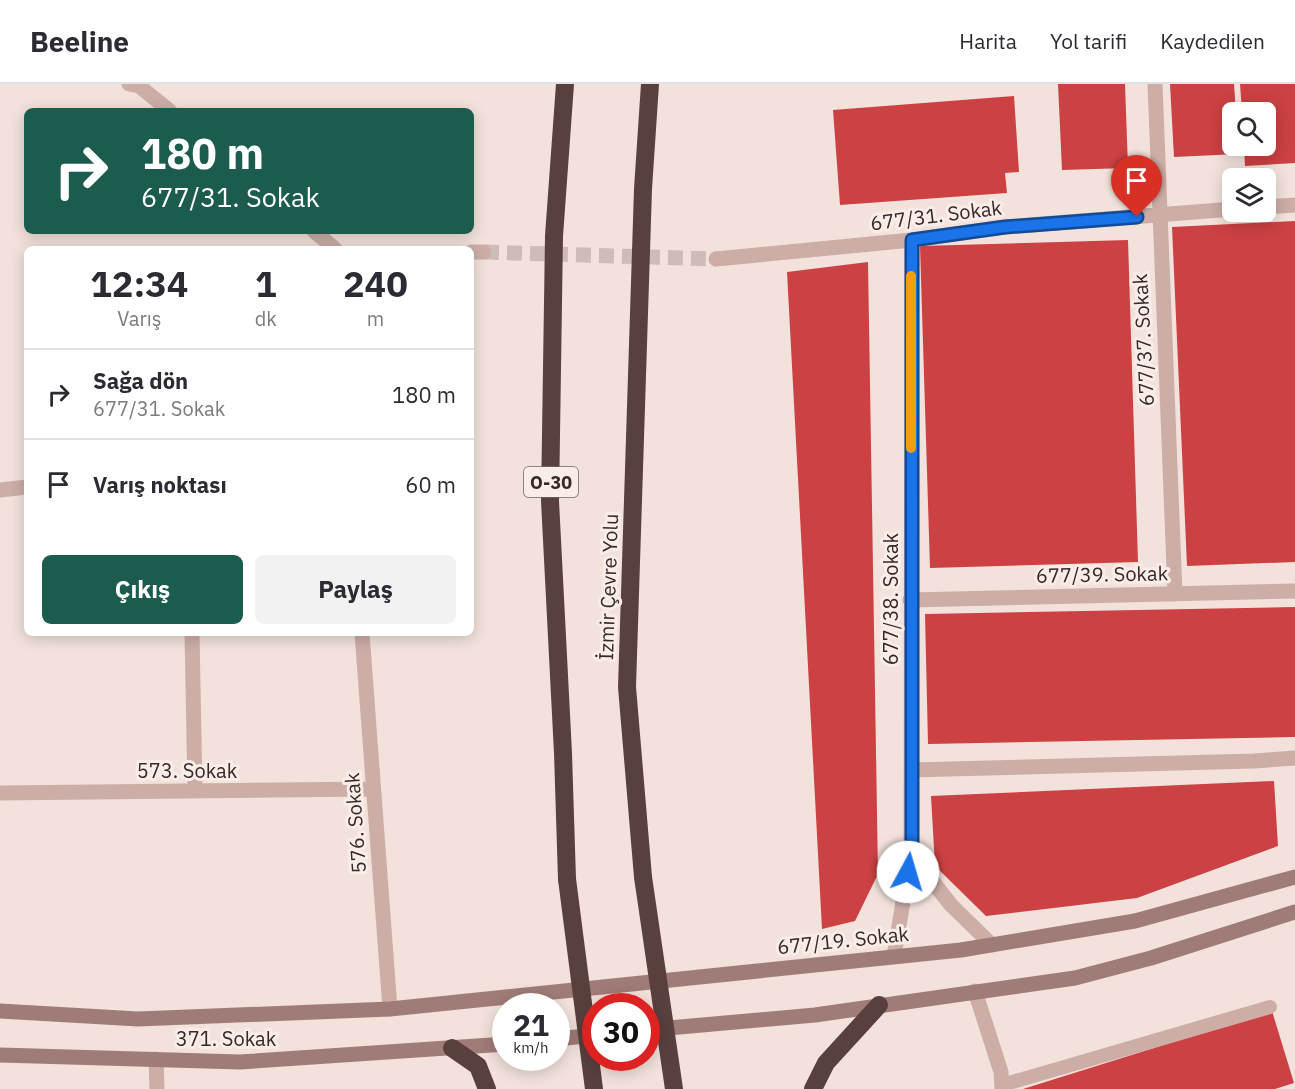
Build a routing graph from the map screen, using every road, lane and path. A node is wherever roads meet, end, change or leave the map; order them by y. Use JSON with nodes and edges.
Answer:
{"nodes":[{"id":1,"x":129,"y":84,"type":"edge"},
{"id":2,"x":565,"y":84,"type":"edge"},
{"id":3,"x":650,"y":84,"type":"edge"},
{"id":4,"x":1155,"y":84,"type":"edge"},
{"id":5,"x":166,"y":108,"type":"edge"},
{"id":6,"x":1295,"y":205,"type":"edge"},
{"id":7,"x":1276,"y":206,"type":"edge"},
{"id":8,"x":1222,"y":211,"type":"edge"},
{"id":9,"x":1159,"y":215,"type":"junction"},
{"id":10,"x":318,"y":234,"type":"edge"},
{"id":11,"x":912,"y":240,"type":"junction"},
{"id":12,"x":332,"y":246,"type":"edge"},
{"id":13,"x":716,"y":259,"type":"tunnel mouth"},
{"id":14,"x":24,"y":488,"type":"edge"},
{"id":15,"x":0,"y":490,"type":"edge"},
{"id":16,"x":1295,"y":591,"type":"edge"},
{"id":17,"x":1175,"y":594,"type":"junction"},
{"id":18,"x":910,"y":600,"type":"junction"},
{"id":19,"x":192,"y":636,"type":"edge"},
{"id":20,"x":362,"y":636,"type":"edge"},
{"id":21,"x":1295,"y":758,"type":"edge"},
{"id":22,"x":911,"y":770,"type":"junction"},
{"id":23,"x":374,"y":789,"type":"junction"},
{"id":24,"x":195,"y":791,"type":"junction"},
{"id":25,"x":0,"y":793,"type":"edge"},
{"id":26,"x":912,"y":854,"type":"junction"},
{"id":27,"x":1295,"y":878,"type":"edge"},
{"id":28,"x":1295,"y":912,"type":"edge"},
{"id":29,"x":992,"y":945,"type":"junction"},
{"id":30,"x":894,"y":956,"type":"junction"},
{"id":31,"x":975,"y":991,"type":"junction"},
{"id":32,"x":879,"y":1005,"type":"junction"},
{"id":33,"x":1270,"y":1007,"type":"dead end"},
{"id":34,"x":390,"y":1009,"type":"junction"},
{"id":35,"x":0,"y":1011,"type":"edge"},
{"id":36,"x":660,"y":1029,"type":"edge"},
{"id":37,"x":492,"y":1045,"type":"edge"},
{"id":38,"x":452,"y":1048,"type":"junction"},
{"id":39,"x":0,"y":1055,"type":"edge"},
{"id":40,"x":156,"y":1059,"type":"junction"},
{"id":41,"x":1002,"y":1087,"type":"edge"},
{"id":42,"x":157,"y":1089,"type":"edge"},
{"id":43,"x":487,"y":1089,"type":"edge"},
{"id":44,"x":594,"y":1089,"type":"edge"},
{"id":45,"x":674,"y":1089,"type":"edge"},
{"id":46,"x":813,"y":1089,"type":"edge"}],
"edges":[{"from":1,"to":5,"type":"street"},
{"from":2,"to":44,"type":"highway","number":"O-30","bridge":true},
{"from":3,"to":45,"type":"highway","name":"İzmir Çevre Yolu","bridge":true},
{"from":4,"to":9,"type":"street","name":"677/37. Sokak"},
{"from":6,"to":7,"type":"street"},
{"from":8,"to":9,"type":"street","name":"677/31. Sokak"},
{"from":9,"to":11,"type":"street","name":"677/31. Sokak"},
{"from":9,"to":17,"type":"street","name":"677/37. Sokak"},
{"from":10,"to":12,"type":"street"},
{"from":11,"to":13,"type":"street","name":"677/31. Sokak"},
{"from":11,"to":18,"type":"street","name":"677/38. Sokak"},
{"from":14,"to":15,"type":"street"},
{"from":16,"to":17,"type":"street","name":"677/39. Sokak"},
{"from":17,"to":18,"type":"street","name":"677/39. Sokak"},
{"from":18,"to":22,"type":"street","name":"677/38. Sokak"},
{"from":19,"to":24,"type":"street"},
{"from":20,"to":23,"type":"street","name":"576. Sokak"},
{"from":21,"to":22,"type":"street"},
{"from":22,"to":26,"type":"street","name":"677/38. Sokak"},
{"from":23,"to":24,"type":"street","name":"573. Sokak"},
{"from":23,"to":34,"type":"street","name":"576. Sokak"},
{"from":24,"to":25,"type":"street","name":"573. Sokak"},
{"from":26,"to":29,"type":"street"},
{"from":26,"to":30,"type":"street","name":"677/38. Sokak"},
{"from":27,"to":29,"type":"main road","name":"677/19. Sokak"},
{"from":28,"to":31,"type":"main road"},
{"from":29,"to":30,"type":"main road","name":"677/19. Sokak"},
{"from":30,"to":34,"type":"main road","name":"677/19. Sokak"},
{"from":31,"to":32,"type":"main road"},
{"from":31,"to":41,"type":"street"},
{"from":32,"to":36,"type":"main road"},
{"from":32,"to":46,"type":"highway"},
{"from":33,"to":41,"type":"lane"},
{"from":34,"to":35,"type":"main road","name":"371. Sokak"},
{"from":37,"to":38,"type":"main road"},
{"from":38,"to":40,"type":"main road","name":"371. Sokak"},
{"from":38,"to":43,"type":"highway"},
{"from":39,"to":40,"type":"main road","name":"371. Sokak"},
{"from":40,"to":42,"type":"street"}]}
